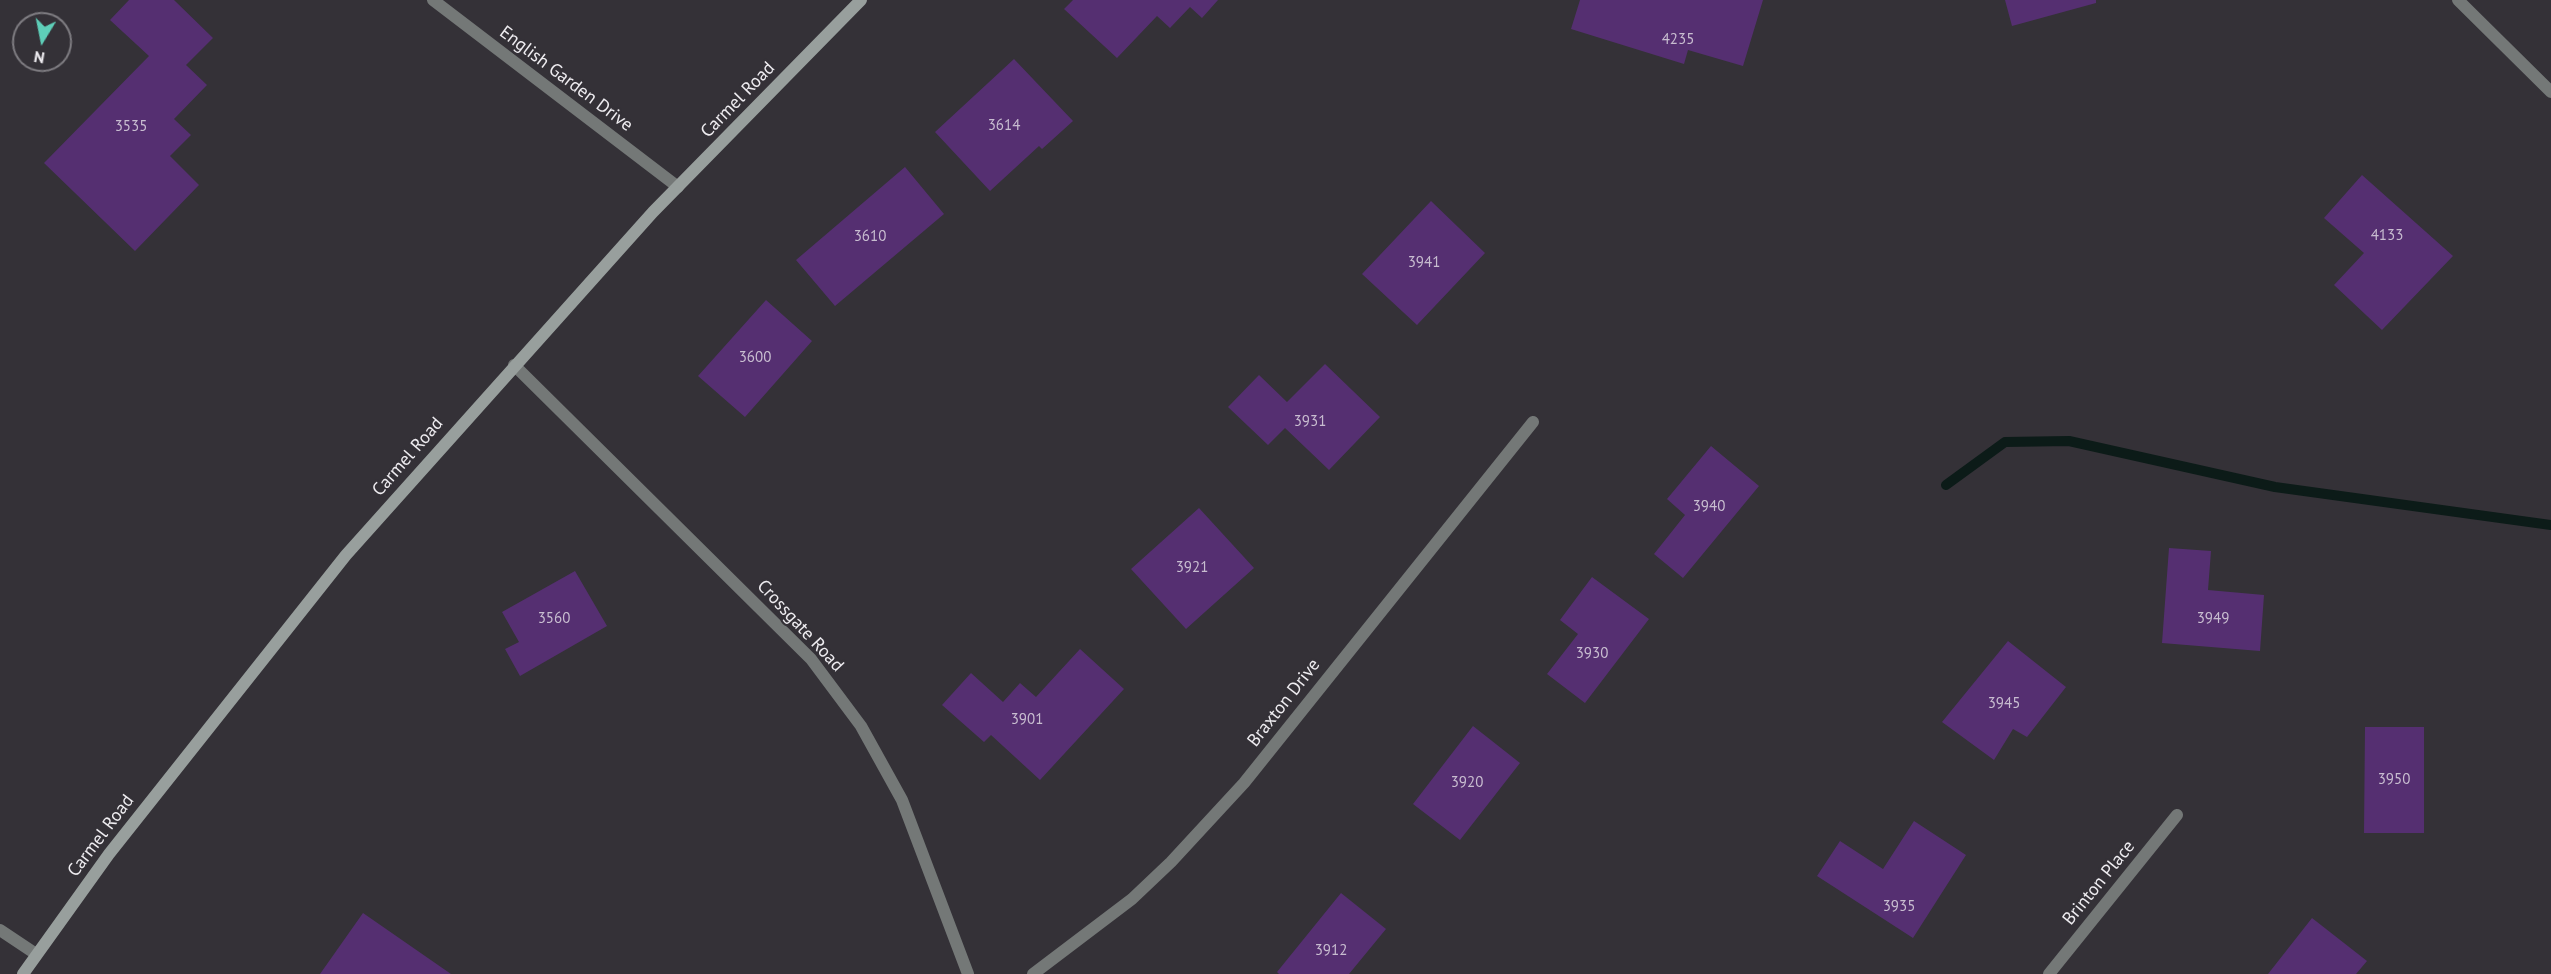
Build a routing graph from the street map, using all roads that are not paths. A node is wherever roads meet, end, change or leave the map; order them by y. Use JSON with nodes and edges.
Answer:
{"nodes":[{"id":1,"x":433,"y":0,"type":"edge"},
{"id":2,"x":861,"y":0,"type":"edge"},
{"id":3,"x":2458,"y":0,"type":"edge"},
{"id":4,"x":2551,"y":92,"type":"edge"},
{"id":5,"x":678,"y":187,"type":"junction"},
{"id":6,"x":514,"y":365,"type":"junction"},
{"id":7,"x":1533,"y":422,"type":"dead end"},
{"id":8,"x":2177,"y":815,"type":"dead end"},
{"id":9,"x":0,"y":930,"type":"edge"},
{"id":10,"x":36,"y":954,"type":"junction"},
{"id":11,"x":23,"y":974,"type":"edge"},
{"id":12,"x":968,"y":974,"type":"edge"},
{"id":13,"x":1033,"y":974,"type":"edge"},
{"id":14,"x":2049,"y":974,"type":"edge"}],
"edges":[{"from":1,"to":5,"type":"street","name":"English Garden Drive"},
{"from":2,"to":5,"type":"main road","name":"Carmel Road"},
{"from":3,"to":4,"type":"street"},
{"from":5,"to":6,"type":"main road","name":"Carmel Road"},
{"from":6,"to":10,"type":"main road","name":"Carmel Road"},
{"from":6,"to":12,"type":"street","name":"Crossgate Road"},
{"from":7,"to":13,"type":"street","name":"Braxton Drive"},
{"from":8,"to":14,"type":"street","name":"Brinton Place"},
{"from":9,"to":10,"type":"street"},
{"from":10,"to":11,"type":"main road","name":"Carmel Road"}]}
